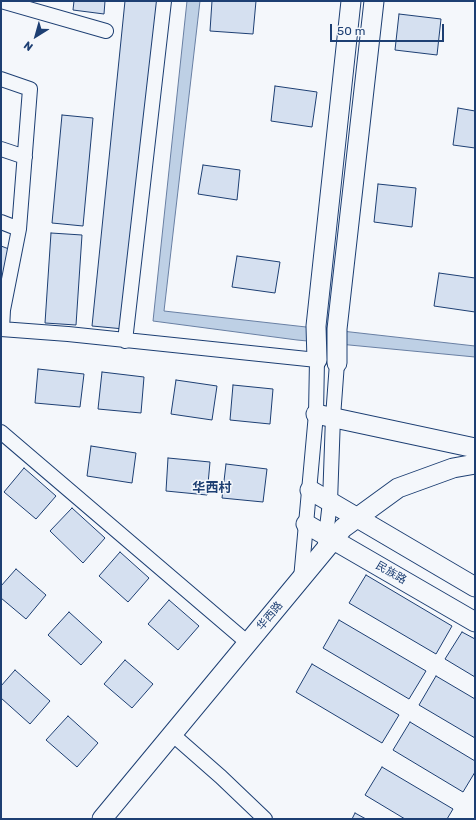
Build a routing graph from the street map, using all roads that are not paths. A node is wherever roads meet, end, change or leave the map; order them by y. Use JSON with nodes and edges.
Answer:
{"nodes":[{"id":1,"x":1,"y":1,"type":"edge"},
{"id":2,"x":164,"y":1,"type":"edge"},
{"id":3,"x":351,"y":1,"type":"edge"},
{"id":4,"x":374,"y":1,"type":"edge"},
{"id":5,"x":106,"y":31,"type":"dead end"},
{"id":6,"x":1,"y":79,"type":"edge"},
{"id":7,"x":1,"y":149,"type":"edge"},
{"id":8,"x":25,"y":157,"type":"junction"},
{"id":9,"x":1,"y":222,"type":"edge"},
{"id":10,"x":19,"y":229,"type":"junction"},
{"id":11,"x":2,"y":329,"type":"edge"},
{"id":12,"x":125,"y":341,"type":"junction"},
{"id":13,"x":316,"y":343,"type":"junction"},
{"id":14,"x":337,"y":346,"type":"joint"},
{"id":15,"x":324,"y":416,"type":"junction"},
{"id":16,"x":1,"y":432,"type":"edge"},
{"id":17,"x":475,"y":448,"type":"edge"},
{"id":18,"x":475,"y":464,"type":"edge"},
{"id":19,"x":310,"y":490,"type":"junction"},
{"id":20,"x":330,"y":502,"type":"junction"},
{"id":21,"x":357,"y":518,"type":"junction"},
{"id":22,"x":306,"y":524,"type":"junction"},
{"id":23,"x":328,"y":542,"type":"junction"},
{"id":24,"x":301,"y":579,"type":"junction"},
{"id":25,"x":475,"y":587,"type":"edge"},
{"id":26,"x":475,"y":622,"type":"edge"},
{"id":27,"x":248,"y":643,"type":"junction"},
{"id":28,"x":172,"y":734,"type":"junction"},
{"id":29,"x":102,"y":819,"type":"edge"},
{"id":30,"x":265,"y":819,"type":"edge"}],
"edges":[{"from":1,"to":5,"type":"street"},
{"from":2,"to":12,"type":"street"},
{"from":3,"to":13,"type":"street"},
{"from":4,"to":14,"type":"street"},
{"from":6,"to":8,"type":"street"},
{"from":7,"to":8,"type":"street"},
{"from":8,"to":10,"type":"street"},
{"from":9,"to":10,"type":"street"},
{"from":10,"to":11,"type":"street"},
{"from":11,"to":12,"type":"street"},
{"from":12,"to":13,"type":"street"},
{"from":13,"to":15,"type":"street"},
{"from":14,"to":15,"type":"street"},
{"from":15,"to":17,"type":"street"},
{"from":15,"to":19,"type":"street"},
{"from":15,"to":20,"type":"street"},
{"from":16,"to":27,"type":"street"},
{"from":18,"to":21,"type":"street","name":"华西路"},
{"from":19,"to":20,"type":"street"},
{"from":19,"to":22,"type":"street"},
{"from":20,"to":21,"type":"street"},
{"from":20,"to":23,"type":"street"},
{"from":21,"to":23,"type":"street","name":"华西路"},
{"from":21,"to":25,"type":"street"},
{"from":22,"to":23,"type":"street","name":"民族路"},
{"from":22,"to":24,"type":"street"},
{"from":23,"to":24,"type":"street","name":"华西路"},
{"from":23,"to":26,"type":"street","name":"民族路"},
{"from":24,"to":27,"type":"street","name":"华西路"},
{"from":27,"to":28,"type":"street","name":"华西路"},
{"from":28,"to":29,"type":"street","name":"华西路"},
{"from":28,"to":30,"type":"street"}]}
